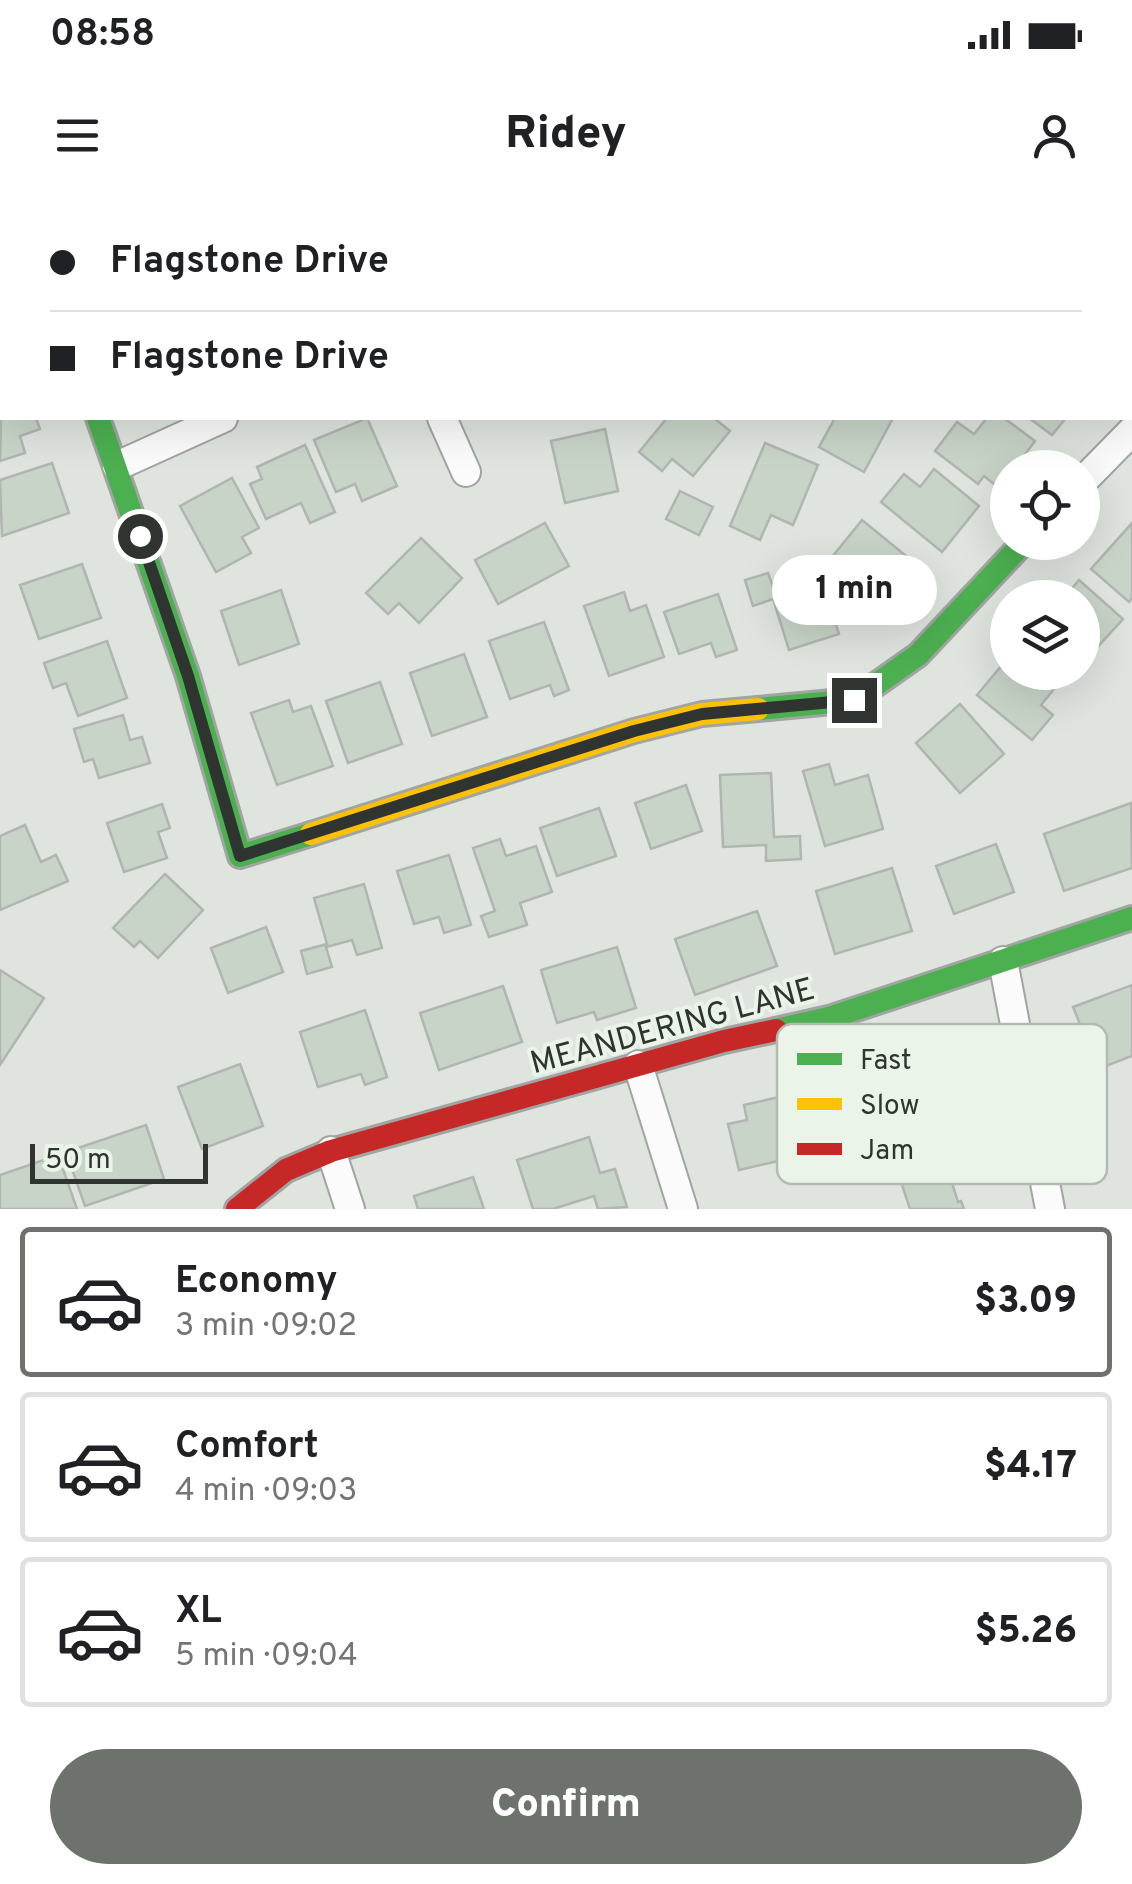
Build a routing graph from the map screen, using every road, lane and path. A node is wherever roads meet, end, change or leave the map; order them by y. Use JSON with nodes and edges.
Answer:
{"nodes":[{"id":1,"x":99,"y":420,"type":"edge"},
{"id":2,"x":219,"y":420,"type":"edge"},
{"id":3,"x":443,"y":420,"type":"edge"},
{"id":4,"x":1130,"y":437,"type":"edge"},
{"id":5,"x":1100,"y":465,"type":"edge"},
{"id":6,"x":117,"y":466,"type":"junction"},
{"id":7,"x":466,"y":472,"type":"dead end"},
{"id":8,"x":1007,"y":560,"type":"edge"},
{"id":9,"x":1132,"y":918,"type":"edge"},
{"id":10,"x":1003,"y":960,"type":"junction"},
{"id":11,"x":802,"y":1024,"type":"edge"},
{"id":12,"x":1015,"y":1024,"type":"edge"},
{"id":13,"x":777,"y":1029,"type":"edge"},
{"id":14,"x":638,"y":1064,"type":"junction"},
{"id":15,"x":331,"y":1150,"type":"junction"},
{"id":16,"x":1045,"y":1184,"type":"edge"},
{"id":17,"x":237,"y":1209,"type":"edge"},
{"id":18,"x":350,"y":1209,"type":"edge"},
{"id":19,"x":683,"y":1209,"type":"edge"},
{"id":20,"x":1050,"y":1209,"type":"edge"}],
"edges":[{"from":1,"to":6,"type":"street"},
{"from":2,"to":6,"type":"street"},
{"from":3,"to":7,"type":"street"},
{"from":4,"to":5,"type":"street"},
{"from":6,"to":8,"type":"street"},
{"from":9,"to":10,"type":"street","name":"MEANDERING LANE"},
{"from":10,"to":11,"type":"street","name":"MEANDERING LANE"},
{"from":10,"to":12,"type":"street"},
{"from":13,"to":14,"type":"street","name":"MEANDERING LANE"},
{"from":14,"to":15,"type":"street","name":"MEANDERING LANE"},
{"from":14,"to":19,"type":"street"},
{"from":15,"to":17,"type":"street","name":"MEANDERING LANE"},
{"from":15,"to":18,"type":"street"},
{"from":16,"to":20,"type":"street"}]}
